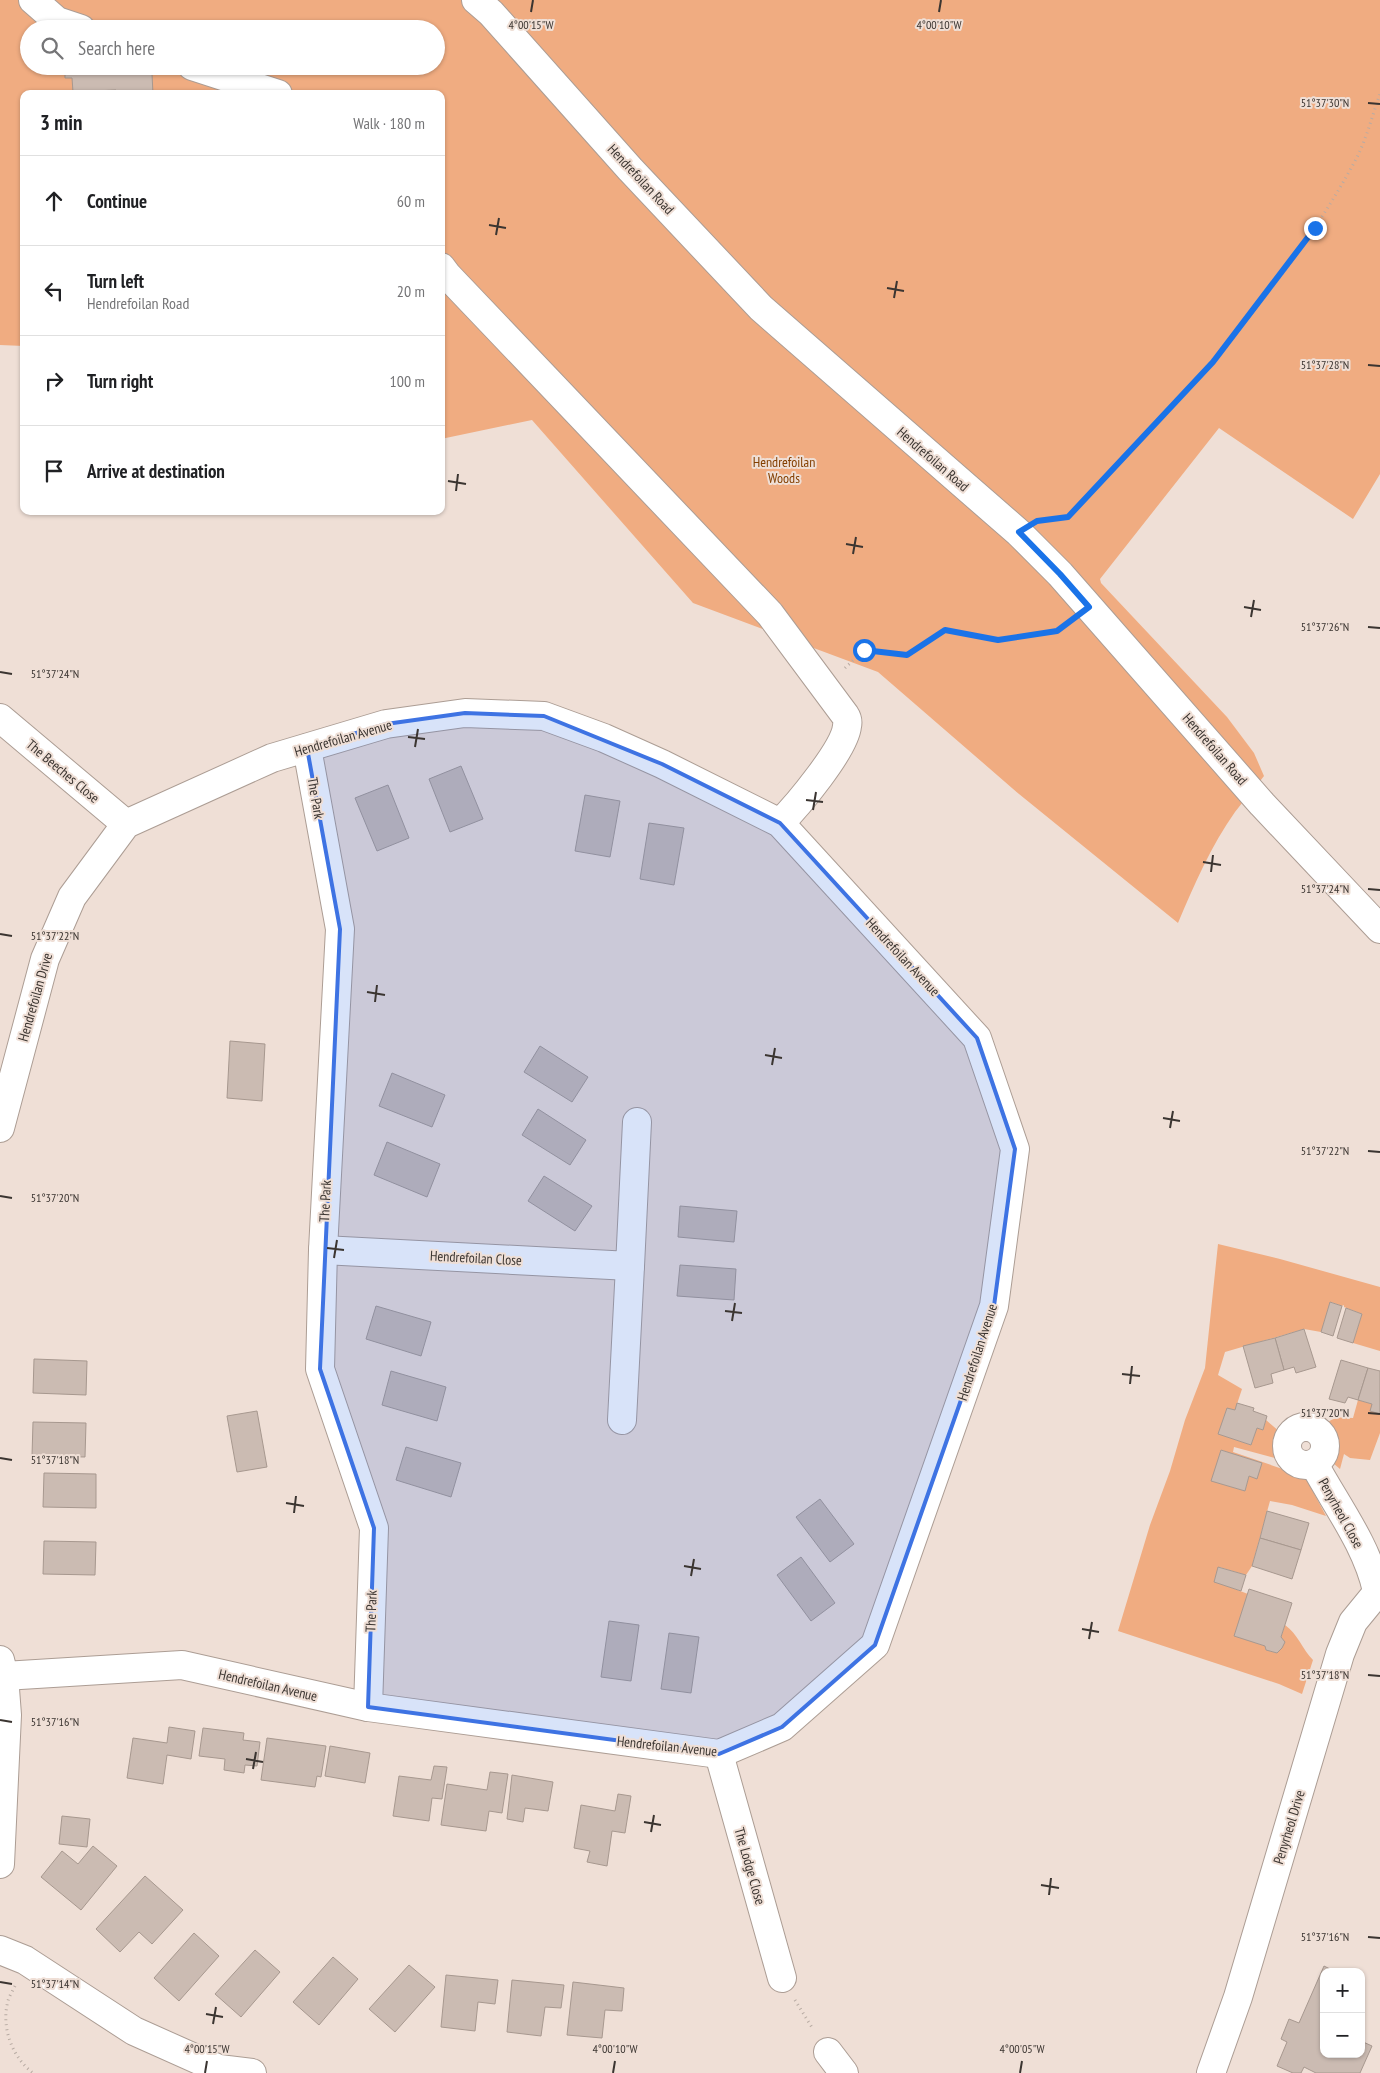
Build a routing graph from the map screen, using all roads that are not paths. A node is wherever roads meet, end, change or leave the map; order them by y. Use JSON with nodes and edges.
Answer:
{"nodes":[{"id":1,"x":33,"y":0,"type":"edge"},
{"id":2,"x":476,"y":0,"type":"edge"},
{"id":3,"x":56,"y":20,"type":"edge"},
{"id":4,"x":220,"y":75,"type":"edge"},
{"id":5,"x":266,"y":90,"type":"edge"},
{"id":6,"x":445,"y":273,"type":"edge"},
{"id":7,"x":0,"y":718,"type":"edge"},
{"id":8,"x":307,"y":748,"type":"junction"},
{"id":9,"x":780,"y":823,"type":"junction"},
{"id":10,"x":126,"y":824,"type":"junction"},
{"id":11,"x":1380,"y":928,"type":"edge"},
{"id":12,"x":1,"y":1115,"type":"edge"},
{"id":13,"x":637,"y":1122,"type":"dead end"},
{"id":14,"x":323,"y":1250,"type":"junction"},
{"id":15,"x":630,"y":1266,"type":"junction"},
{"id":16,"x":622,"y":1420,"type":"dead end"},
{"id":17,"x":1314,"y":1464,"type":"dead end"},
{"id":18,"x":1378,"y":1590,"type":"edge"},
{"id":19,"x":2,"y":1668,"type":"edge"},
{"id":20,"x":368,"y":1707,"type":"junction"},
{"id":21,"x":719,"y":1754,"type":"junction"},
{"id":22,"x":0,"y":1864,"type":"edge"},
{"id":23,"x":0,"y":1950,"type":"edge"},
{"id":24,"x":782,"y":1978,"type":"road end"},
{"id":25,"x":252,"y":2073,"type":"edge"},
{"id":26,"x":1211,"y":2073,"type":"edge"}],
"edges":[{"from":1,"to":3,"type":"street"},
{"from":2,"to":11,"type":"street","name":"Hendrefoilan Road"},
{"from":4,"to":5,"type":"street"},
{"from":6,"to":9,"type":"street"},
{"from":7,"to":10,"type":"street","name":"The Beeches Close"},
{"from":8,"to":9,"type":"street","name":"Hendrefoilan Avenue"},
{"from":8,"to":10,"type":"street","name":"Hendrefoilan Avenue"},
{"from":8,"to":14,"type":"street","name":"The Park"},
{"from":9,"to":21,"type":"street","name":"Hendrefoilan Avenue"},
{"from":10,"to":12,"type":"street","name":"Hendrefoilan Drive"},
{"from":13,"to":15,"type":"street"},
{"from":14,"to":15,"type":"street","name":"Hendrefoilan Close"},
{"from":14,"to":20,"type":"street","name":"The Park"},
{"from":15,"to":16,"type":"street"},
{"from":17,"to":18,"type":"street","name":"Penyrheol Close"},
{"from":18,"to":26,"type":"street","name":"Penyrheol Drive"},
{"from":19,"to":20,"type":"street","name":"Hendrefoilan Avenue"},
{"from":19,"to":22,"type":"street"},
{"from":20,"to":21,"type":"street","name":"Hendrefoilan Avenue"},
{"from":21,"to":24,"type":"street","name":"The Lodge Close"},
{"from":23,"to":25,"type":"street"}]}
